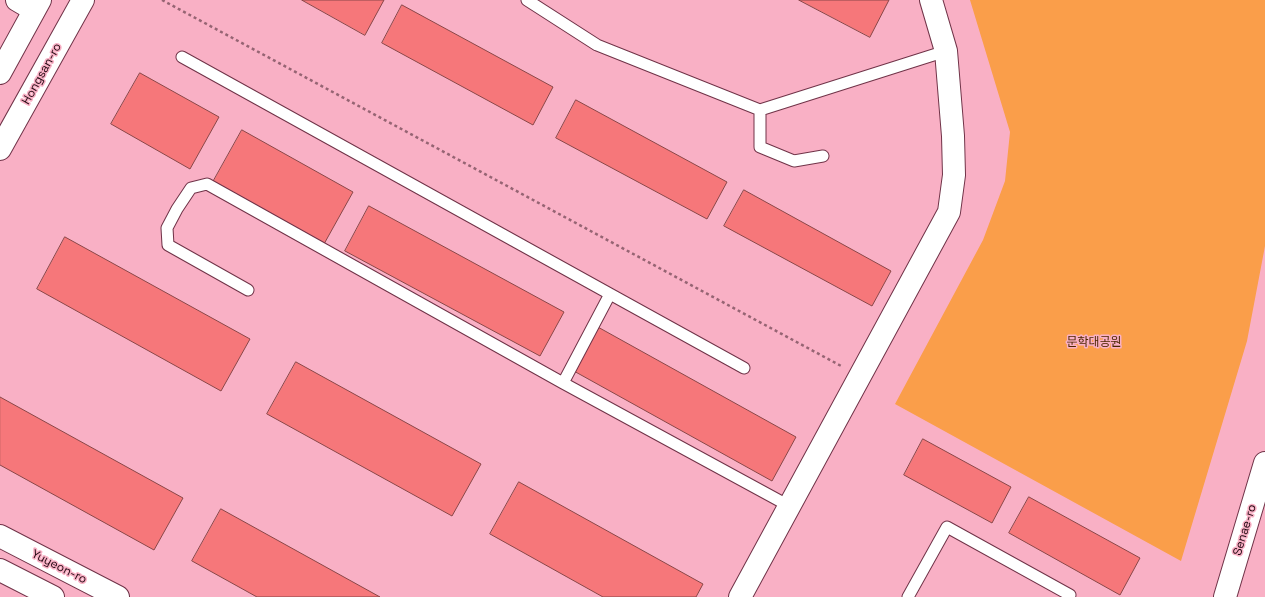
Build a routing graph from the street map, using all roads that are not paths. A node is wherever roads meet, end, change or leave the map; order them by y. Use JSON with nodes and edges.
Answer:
{"nodes":[{"id":1,"x":83,"y":0,"type":"edge"},
{"id":2,"x":527,"y":0,"type":"edge"},
{"id":3,"x":931,"y":0,"type":"edge"},
{"id":4,"x":30,"y":3,"type":"edge"},
{"id":5,"x":946,"y":51,"type":"junction"},
{"id":6,"x":182,"y":57,"type":"dead end"},
{"id":7,"x":0,"y":73,"type":"edge"},
{"id":8,"x":760,"y":110,"type":"junction"},
{"id":9,"x":0,"y":149,"type":"edge"},
{"id":10,"x":823,"y":156,"type":"dead end"},
{"id":11,"x":248,"y":290,"type":"dead end"},
{"id":12,"x":610,"y":294,"type":"junction"},
{"id":13,"x":744,"y":368,"type":"dead end"},
{"id":14,"x":563,"y":383,"type":"junction"},
{"id":15,"x":1265,"y":463,"type":"edge"},
{"id":16,"x":791,"y":507,"type":"junction"},
{"id":17,"x":0,"y":536,"type":"edge"},
{"id":18,"x":0,"y":570,"type":"edge"},
{"id":19,"x":53,"y":597,"type":"edge"},
{"id":20,"x":118,"y":597,"type":"edge"},
{"id":21,"x":740,"y":597,"type":"edge"},
{"id":22,"x":908,"y":597,"type":"edge"},
{"id":23,"x":1069,"y":597,"type":"edge"},
{"id":24,"x":1224,"y":597,"type":"edge"}],
"edges":[{"from":1,"to":9,"type":"street","name":"Hongsan-ro"},
{"from":2,"to":8,"type":"lane"},
{"from":3,"to":5,"type":"street"},
{"from":4,"to":7,"type":"street"},
{"from":5,"to":8,"type":"lane"},
{"from":5,"to":16,"type":"street"},
{"from":6,"to":12,"type":"lane"},
{"from":8,"to":10,"type":"lane"},
{"from":11,"to":14,"type":"lane"},
{"from":12,"to":13,"type":"lane"},
{"from":12,"to":14,"type":"lane"},
{"from":14,"to":16,"type":"lane"},
{"from":15,"to":24,"type":"street","name":"Senae-ro"},
{"from":16,"to":21,"type":"street"},
{"from":17,"to":20,"type":"street","name":"Yuyeon-ro"},
{"from":18,"to":19,"type":"street"},
{"from":22,"to":23,"type":"lane"}]}
